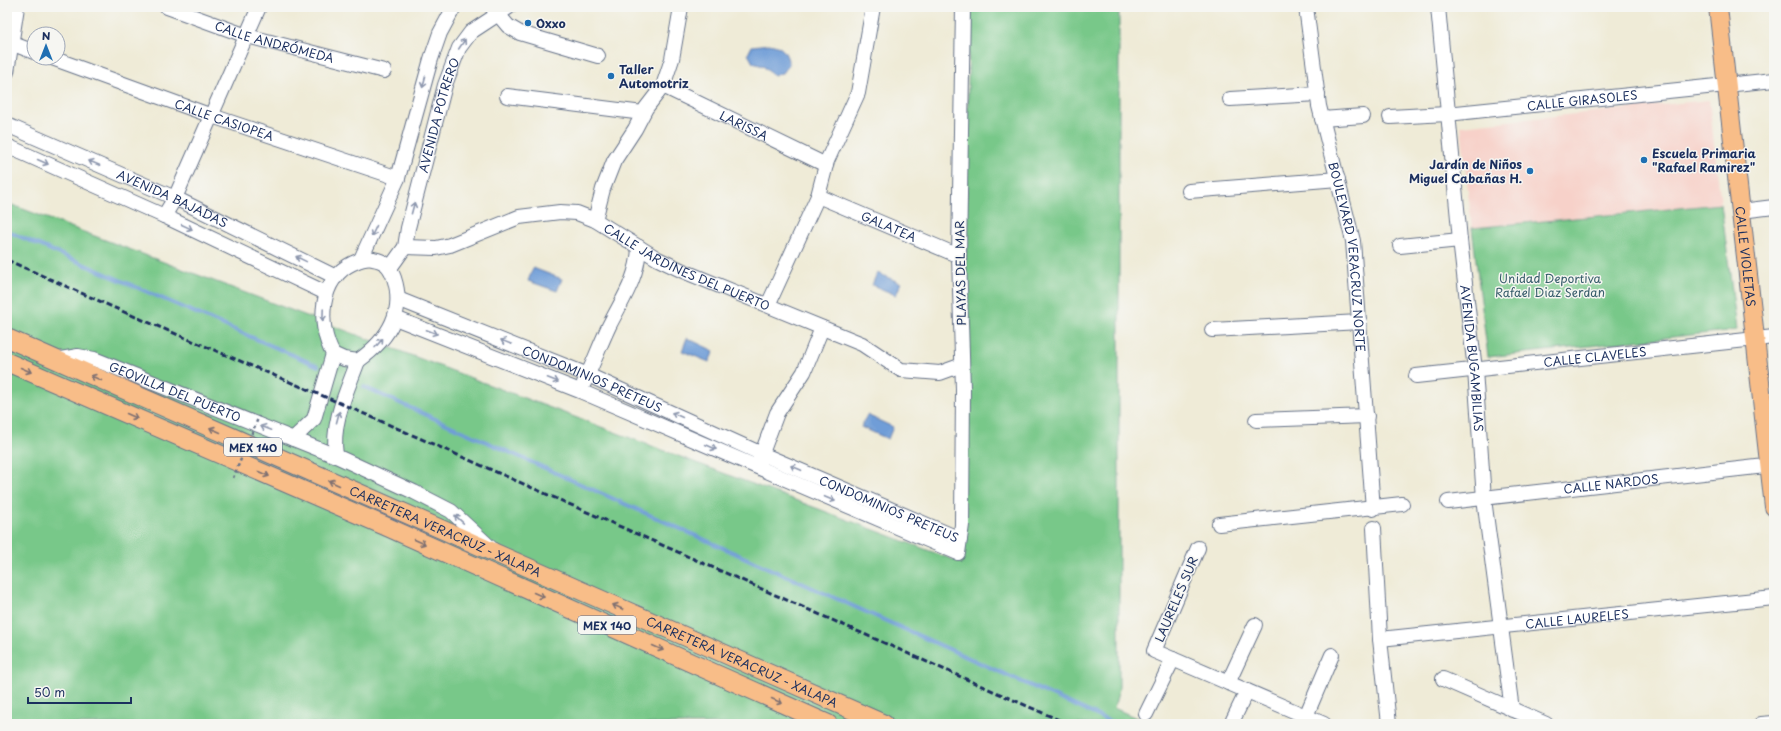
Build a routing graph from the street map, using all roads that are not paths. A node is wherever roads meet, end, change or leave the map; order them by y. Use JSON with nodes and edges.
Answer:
{"nodes":[{"id":1,"x":17,"y":7,"type":"edge"},
{"id":2,"x":167,"y":7,"type":"edge"},
{"id":3,"x":259,"y":7,"type":"edge"},
{"id":4,"x":454,"y":7,"type":"edge"},
{"id":5,"x":681,"y":7,"type":"edge"},
{"id":6,"x":873,"y":7,"type":"edge"},
{"id":7,"x":963,"y":7,"type":"edge"},
{"id":8,"x":1306,"y":7,"type":"edge"},
{"id":9,"x":1438,"y":7,"type":"edge"},
{"id":10,"x":1718,"y":7,"type":"edge"},
{"id":11,"x":500,"y":10,"type":"edge"},
{"id":12,"x":247,"y":36,"type":"junction"},
{"id":13,"x":11,"y":43,"type":"junction"},
{"id":14,"x":26,"y":49,"type":"edge"},
{"id":15,"x":598,"y":56,"type":"dead end"},
{"id":16,"x":66,"y":63,"type":"edge"},
{"id":17,"x":384,"y":71,"type":"dead end"},
{"id":18,"x":7,"y":72,"type":"edge"},
{"id":19,"x":1774,"y":80,"type":"edge"},
{"id":20,"x":1727,"y":84,"type":"junction"},
{"id":21,"x":663,"y":86,"type":"junction"},
{"id":22,"x":1318,"y":94,"type":"junction"},
{"id":23,"x":507,"y":96,"type":"dead end"},
{"id":24,"x":1230,"y":99,"type":"dead end"},
{"id":25,"x":643,"y":113,"type":"junction"},
{"id":26,"x":1448,"y":114,"type":"junction"},
{"id":27,"x":212,"y":116,"type":"junction"},
{"id":28,"x":1363,"y":116,"type":"dead end"},
{"id":29,"x":1390,"y":117,"type":"dead end"},
{"id":30,"x":1322,"y":119,"type":"junction"},
{"id":31,"x":7,"y":126,"type":"edge"},
{"id":32,"x":7,"y":146,"type":"edge"},
{"id":33,"x":826,"y":165,"type":"junction"},
{"id":34,"x":398,"y":178,"type":"junction"},
{"id":35,"x":1338,"y":179,"type":"junction"},
{"id":36,"x":1189,"y":191,"type":"dead end"},
{"id":37,"x":818,"y":196,"type":"junction"},
{"id":38,"x":175,"y":198,"type":"junction"},
{"id":39,"x":1774,"y":207,"type":"edge"},
{"id":40,"x":1740,"y":211,"type":"junction"},
{"id":41,"x":164,"y":216,"type":"junction"},
{"id":42,"x":595,"y":220,"type":"junction"},
{"id":43,"x":1460,"y":240,"type":"junction"},
{"id":44,"x":405,"y":246,"type":"junction"},
{"id":45,"x":1400,"y":246,"type":"dead end"},
{"id":46,"x":639,"y":247,"type":"junction"},
{"id":47,"x":959,"y":256,"type":"junction"},
{"id":48,"x":361,"y":259,"type":"junction"},
{"id":49,"x":390,"y":268,"type":"junction"},
{"id":50,"x":336,"y":276,"type":"junction"},
{"id":51,"x":326,"y":293,"type":"junction"},
{"id":52,"x":398,"y":299,"type":"junction"},
{"id":53,"x":768,"y":305,"type":"junction"},
{"id":54,"x":395,"y":318,"type":"junction"},
{"id":55,"x":1360,"y":322,"type":"junction"},
{"id":56,"x":822,"y":328,"type":"junction"},
{"id":57,"x":1212,"y":330,"type":"dead end"},
{"id":58,"x":1774,"y":337,"type":"edge"},
{"id":59,"x":7,"y":338,"type":"edge"},
{"id":60,"x":1756,"y":339,"type":"junction"},
{"id":61,"x":333,"y":354,"type":"junction"},
{"id":62,"x":55,"y":360,"type":"junction"},
{"id":63,"x":358,"y":361,"type":"junction"},
{"id":64,"x":7,"y":362,"type":"edge"},
{"id":65,"x":962,"y":365,"type":"junction"},
{"id":66,"x":1475,"y":370,"type":"junction"},
{"id":67,"x":588,"y":375,"type":"junction"},
{"id":68,"x":1416,"y":376,"type":"dead end"},
{"id":69,"x":580,"y":391,"type":"junction"},
{"id":70,"x":1367,"y":416,"type":"junction"},
{"id":71,"x":1256,"y":420,"type":"dead end"},
{"id":72,"x":293,"y":438,"type":"junction"},
{"id":73,"x":762,"y":454,"type":"junction"},
{"id":74,"x":336,"y":456,"type":"junction"},
{"id":75,"x":1771,"y":465,"type":"edge"},
{"id":76,"x":757,"y":467,"type":"junction"},
{"id":77,"x":1484,"y":498,"type":"junction"},
{"id":78,"x":1448,"y":502,"type":"dead end"},
{"id":79,"x":1402,"y":504,"type":"dead end"},
{"id":80,"x":1774,"y":507,"type":"edge"},
{"id":81,"x":1373,"y":509,"type":"junction"},
{"id":82,"x":1219,"y":524,"type":"dead end"},
{"id":83,"x":1374,"y":528,"type":"dead end"},
{"id":84,"x":960,"y":539,"type":"junction"},
{"id":85,"x":1198,"y":548,"type":"dead end"},
{"id":86,"x":498,"y":555,"type":"junction"},
{"id":87,"x":1774,"y":598,"type":"edge"},
{"id":88,"x":1255,"y":625,"type":"dead end"},
{"id":89,"x":1502,"y":627,"type":"junction"},
{"id":90,"x":1380,"y":639,"type":"junction"},
{"id":91,"x":1332,"y":654,"type":"dead end"},
{"id":92,"x":1172,"y":659,"type":"junction"},
{"id":93,"x":1443,"y":679,"type":"dead end"},
{"id":94,"x":1228,"y":683,"type":"junction"},
{"id":95,"x":1247,"y":691,"type":"junction"},
{"id":96,"x":1387,"y":709,"type":"junction"},
{"id":97,"x":1512,"y":710,"type":"junction"},
{"id":98,"x":1146,"y":714,"type":"dead end"},
{"id":99,"x":1306,"y":716,"type":"junction"},
{"id":100,"x":1774,"y":722,"type":"edge"},
{"id":101,"x":828,"y":724,"type":"edge"},
{"id":102,"x":884,"y":724,"type":"edge"},
{"id":103,"x":1231,"y":724,"type":"edge"},
{"id":104,"x":1324,"y":724,"type":"edge"},
{"id":105,"x":1377,"y":724,"type":"edge"},
{"id":106,"x":1389,"y":724,"type":"edge"},
{"id":107,"x":1546,"y":724,"type":"edge"},
{"id":108,"x":1761,"y":724,"type":"edge"}],
"edges":[{"from":1,"to":13,"type":"street"},
{"from":2,"to":12,"type":"street","name":"CALLE ANDRÓMEDA"},
{"from":3,"to":12,"type":"street"},
{"from":4,"to":34,"type":"street","name":"AVENIDA POTRERO","one_way":true},
{"from":5,"to":21,"type":"street"},
{"from":6,"to":33,"type":"street"},
{"from":7,"to":47,"type":"street","name":"PLAYAS DEL MAR"},
{"from":8,"to":22,"type":"street","name":"BOULEVARD VERACRUZ NORTE"},
{"from":9,"to":26,"type":"street","name":"AVENIDA BUGAMBILIAS"},
{"from":10,"to":20,"type":"main road","name":"CALLE VIOLETAS"},
{"from":11,"to":15,"type":"street"},
{"from":44,"to":11,"type":"street","name":"AVENIDA POTRERO","one_way":true},
{"from":12,"to":17,"type":"street","name":"CALLE ANDRÓMEDA"},
{"from":12,"to":27,"type":"street"},
{"from":13,"to":14,"type":"street"},
{"from":13,"to":18,"type":"street"},
{"from":16,"to":27,"type":"street","name":"CALLE CASIOPEA"},
{"from":19,"to":20,"type":"street","name":"CALLE GIRASOLES"},
{"from":20,"to":26,"type":"street","name":"CALLE GIRASOLES"},
{"from":20,"to":40,"type":"main road","name":"CALLE VIOLETAS"},
{"from":21,"to":25,"type":"street"},
{"from":21,"to":33,"type":"street","name":"LARISSA"},
{"from":22,"to":24,"type":"street"},
{"from":22,"to":30,"type":"street","name":"BOULEVARD VERACRUZ NORTE"},
{"from":23,"to":25,"type":"street"},
{"from":25,"to":42,"type":"street"},
{"from":26,"to":29,"type":"street","name":"CALLE GIRASOLES"},
{"from":26,"to":43,"type":"street","name":"AVENIDA BUGAMBILIAS"},
{"from":27,"to":34,"type":"street","name":"CALLE CASIOPEA"},
{"from":27,"to":38,"type":"street"},
{"from":28,"to":30,"type":"street"},
{"from":30,"to":35,"type":"street","name":"BOULEVARD VERACRUZ NORTE"},
{"from":38,"to":31,"type":"street","name":"AVENIDA BAJADAS","one_way":true},
{"from":32,"to":41,"type":"street","name":"AVENIDA BAJADAS","one_way":true},
{"from":33,"to":37,"type":"street"},
{"from":34,"to":48,"type":"street","name":"AVENIDA POTRERO","one_way":true},
{"from":35,"to":36,"type":"street"},
{"from":35,"to":55,"type":"street","name":"BOULEVARD VERACRUZ NORTE"},
{"from":37,"to":47,"type":"street","name":"GALATEA"},
{"from":37,"to":53,"type":"street"},
{"from":38,"to":41,"type":"street"},
{"from":50,"to":38,"type":"street","name":"AVENIDA BAJADAS","one_way":true},
{"from":39,"to":40,"type":"street"},
{"from":40,"to":60,"type":"main road","name":"CALLE VIOLETAS"},
{"from":41,"to":51,"type":"street","name":"AVENIDA BAJADAS","one_way":true},
{"from":42,"to":44,"type":"street","name":"CALLE JARDINES DEL PUERTO"},
{"from":42,"to":46,"type":"street","name":"CALLE JARDINES DEL PUERTO"},
{"from":43,"to":45,"type":"street"},
{"from":43,"to":66,"type":"street","name":"AVENIDA BUGAMBILIAS"},
{"from":44,"to":49,"type":"street"},
{"from":46,"to":53,"type":"street","name":"CALLE JARDINES DEL PUERTO"},
{"from":46,"to":67,"type":"street"},
{"from":47,"to":65,"type":"street","name":"PLAYAS DEL MAR"},
{"from":48,"to":49,"type":"street"},
{"from":48,"to":50,"type":"street"},
{"from":49,"to":52,"type":"street"},
{"from":50,"to":51,"type":"street"},
{"from":51,"to":61,"type":"street","one_way":true},
{"from":52,"to":54,"type":"street"},
{"from":67,"to":52,"type":"street","name":"CONDOMINIOS PRETEUS","one_way":true},
{"from":53,"to":56,"type":"street","name":"CALLE JARDINES DEL PUERTO"},
{"from":63,"to":54,"type":"street","one_way":true},
{"from":54,"to":69,"type":"street","name":"CONDOMINIOS PRETEUS","one_way":true},
{"from":55,"to":57,"type":"street"},
{"from":55,"to":70,"type":"street","name":"BOULEVARD VERACRUZ NORTE"},
{"from":56,"to":65,"type":"street","name":"CALLE JARDINES DEL PUERTO"},
{"from":56,"to":73,"type":"street"},
{"from":58,"to":60,"type":"street","name":"CALLE CLAVELES"},
{"from":59,"to":62,"type":"main road","name":"CARRETERA VERACRUZ - XALAPA","number":"MEX 140"},
{"from":60,"to":66,"type":"street","name":"CALLE CLAVELES"},
{"from":60,"to":75,"type":"main road","name":"CALLE VIOLETAS"},
{"from":61,"to":63,"type":"street"},
{"from":61,"to":72,"type":"street"},
{"from":72,"to":62,"type":"street","name":"GEOVILLA DEL PUERTO","one_way":true},
{"from":86,"to":62,"type":"main road","name":"CARRETERA VERACRUZ - XALAPA","number":"MEX 140","one_way":true},
{"from":74,"to":63,"type":"street","one_way":true},
{"from":64,"to":101,"type":"main road","name":"CARRETERA VERACRUZ - XALAPA","number":"MEX 140","one_way":true},
{"from":65,"to":84,"type":"street","name":"PLAYAS DEL MAR"},
{"from":66,"to":68,"type":"street","name":"CALLE CLAVELES"},
{"from":66,"to":77,"type":"street","name":"AVENIDA BUGAMBILIAS"},
{"from":67,"to":69,"type":"street"},
{"from":73,"to":67,"type":"street","name":"CONDOMINIOS PRETEUS","one_way":true},
{"from":69,"to":76,"type":"street","name":"CONDOMINIOS PRETEUS","one_way":true},
{"from":70,"to":71,"type":"street"},
{"from":70,"to":81,"type":"street","name":"BOULEVARD VERACRUZ NORTE"},
{"from":72,"to":74,"type":"street","name":"GEOVILLA DEL PUERTO"},
{"from":73,"to":76,"type":"street"},
{"from":84,"to":73,"type":"street","name":"CONDOMINIOS PRETEUS","one_way":true},
{"from":86,"to":74,"type":"street","name":"GEOVILLA DEL PUERTO","one_way":true},
{"from":75,"to":77,"type":"street","name":"CALLE NARDOS"},
{"from":75,"to":80,"type":"main road","name":"CALLE VIOLETAS"},
{"from":76,"to":84,"type":"street","name":"CONDOMINIOS PRETEUS","one_way":true},
{"from":77,"to":78,"type":"street","name":"CALLE NARDOS"},
{"from":77,"to":89,"type":"street","name":"AVENIDA BUGAMBILIAS"},
{"from":79,"to":81,"type":"street"},
{"from":81,"to":82,"type":"street"},
{"from":83,"to":90,"type":"street"},
{"from":85,"to":92,"type":"street","name":"LAURELES SUR"},
{"from":102,"to":86,"type":"main road","name":"CARRETERA VERACRUZ - XALAPA","number":"MEX 140","one_way":true},
{"from":87,"to":89,"type":"street","name":"CALLE LAURELES"},
{"from":88,"to":94,"type":"street"},
{"from":89,"to":90,"type":"street","name":"CALLE LAURELES"},
{"from":89,"to":97,"type":"street","name":"AVENIDA BUGAMBILIAS"},
{"from":90,"to":96,"type":"street"},
{"from":91,"to":99,"type":"street"},
{"from":92,"to":94,"type":"street"},
{"from":92,"to":98,"type":"street"},
{"from":93,"to":97,"type":"street"},
{"from":94,"to":95,"type":"street"},
{"from":95,"to":99,"type":"street"},
{"from":95,"to":103,"type":"street"},
{"from":96,"to":105,"type":"street"},
{"from":96,"to":106,"type":"street"},
{"from":97,"to":107,"type":"street"},
{"from":99,"to":104,"type":"street"},
{"from":100,"to":108,"type":"street"}]}
